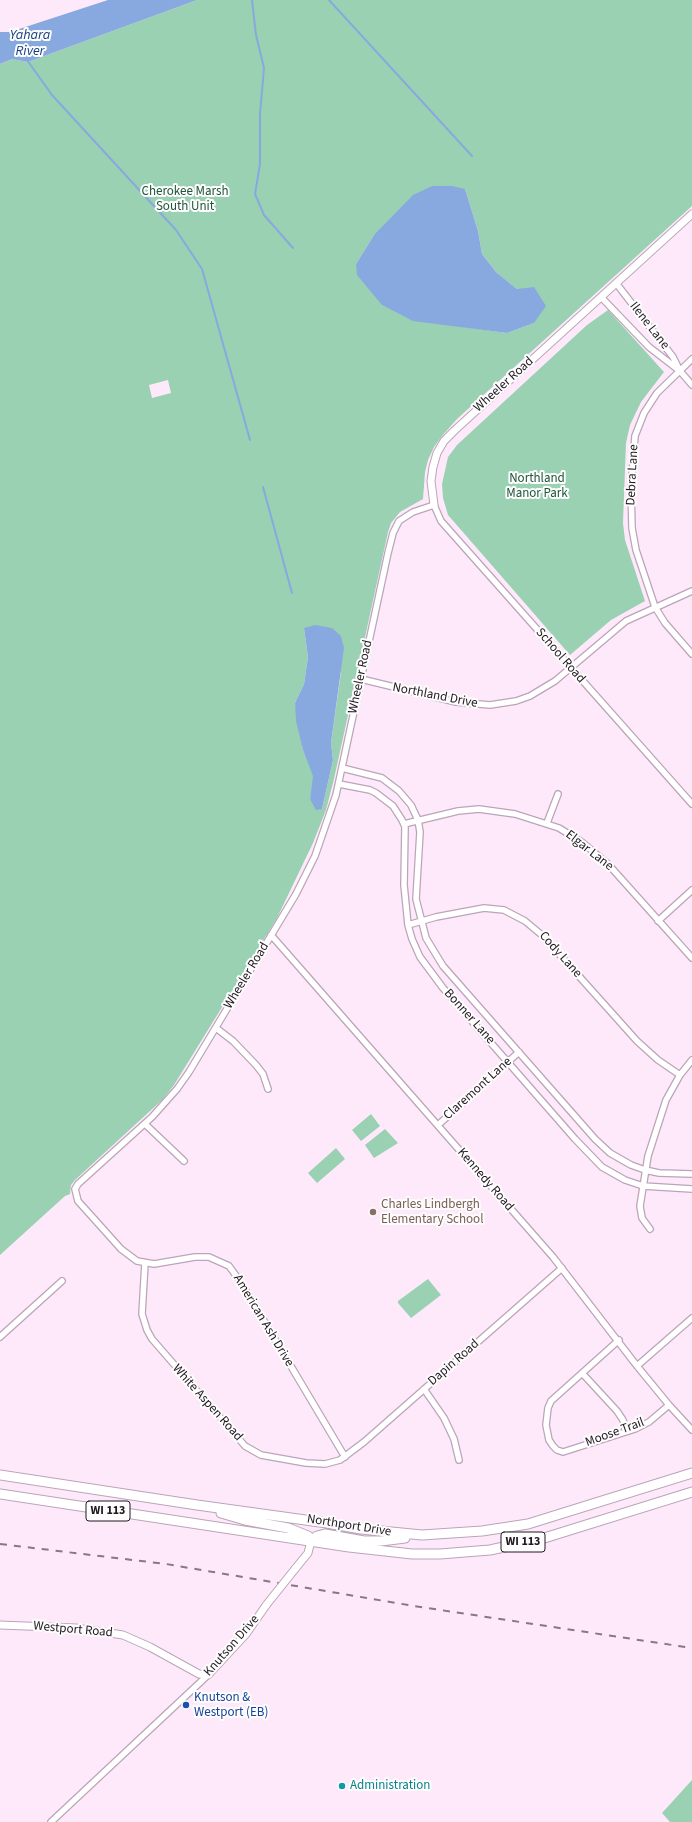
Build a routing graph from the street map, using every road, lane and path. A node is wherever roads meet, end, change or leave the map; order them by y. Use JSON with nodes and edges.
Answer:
{"nodes":[{"id":1,"x":692,"y":214,"type":"edge"},
{"id":2,"x":616,"y":283,"type":"junction"},
{"id":3,"x":601,"y":297,"type":"junction"},
{"id":4,"x":692,"y":359,"type":"edge"},
{"id":5,"x":680,"y":371,"type":"junction"},
{"id":6,"x":692,"y":385,"type":"edge"},
{"id":7,"x":434,"y":505,"type":"junction"},
{"id":8,"x":692,"y":591,"type":"edge"},
{"id":9,"x":655,"y":607,"type":"junction"},
{"id":10,"x":692,"y":654,"type":"edge"},
{"id":11,"x":570,"y":668,"type":"junction"},
{"id":12,"x":361,"y":679,"type":"junction"},
{"id":13,"x":342,"y":768,"type":"junction"},
{"id":14,"x":338,"y":784,"type":"junction"},
{"id":15,"x":558,"y":794,"type":"dead end"},
{"id":16,"x":692,"y":804,"type":"edge"},
{"id":17,"x":418,"y":820,"type":"junction"},
{"id":18,"x":547,"y":823,"type":"junction"},
{"id":19,"x":404,"y":824,"type":"junction"},
{"id":20,"x":692,"y":890,"type":"edge"},
{"id":21,"x":421,"y":921,"type":"junction"},
{"id":22,"x":658,"y":921,"type":"junction"},
{"id":23,"x":408,"y":925,"type":"junction"},
{"id":24,"x":271,"y":935,"type":"junction"},
{"id":25,"x":692,"y":958,"type":"edge"},
{"id":26,"x":216,"y":1028,"type":"junction"},
{"id":27,"x":519,"y":1052,"type":"junction"},
{"id":28,"x":692,"y":1060,"type":"edge"},
{"id":29,"x":509,"y":1062,"type":"junction"},
{"id":30,"x":680,"y":1075,"type":"junction"},
{"id":31,"x":268,"y":1089,"type":"dead end"},
{"id":32,"x":145,"y":1124,"type":"junction"},
{"id":33,"x":438,"y":1126,"type":"junction"},
{"id":34,"x":184,"y":1161,"type":"dead end"},
{"id":35,"x":645,"y":1170,"type":"junction"},
{"id":36,"x":692,"y":1174,"type":"edge"},
{"id":37,"x":643,"y":1186,"type":"junction"},
{"id":38,"x":692,"y":1189,"type":"edge"},
{"id":39,"x":75,"y":1192,"type":"joint"},
{"id":40,"x":650,"y":1229,"type":"dead end"},
{"id":41,"x":145,"y":1263,"type":"junction"},
{"id":42,"x":562,"y":1268,"type":"junction"},
{"id":43,"x":62,"y":1281,"type":"dead end"},
{"id":44,"x":692,"y":1318,"type":"edge"},
{"id":45,"x":0,"y":1337,"type":"edge"},
{"id":46,"x":619,"y":1340,"type":"junction"},
{"id":47,"x":638,"y":1366,"type":"junction"},
{"id":48,"x":582,"y":1373,"type":"junction"},
{"id":49,"x":424,"y":1389,"type":"junction"},
{"id":50,"x":669,"y":1405,"type":"junction"},
{"id":51,"x":692,"y":1430,"type":"edge"},
{"id":52,"x":626,"y":1431,"type":"junction"},
{"id":53,"x":345,"y":1457,"type":"junction"},
{"id":54,"x":459,"y":1460,"type":"dead end"},
{"id":55,"x":692,"y":1473,"type":"edge"},
{"id":56,"x":0,"y":1475,"type":"edge"},
{"id":57,"x":692,"y":1492,"type":"edge"},
{"id":58,"x":0,"y":1494,"type":"edge"},
{"id":59,"x":197,"y":1505,"type":"junction"},
{"id":60,"x":422,"y":1535,"type":"junction"},
{"id":61,"x":311,"y":1541,"type":"junction"},
{"id":62,"x":0,"y":1625,"type":"edge"},
{"id":63,"x":208,"y":1675,"type":"junction"},
{"id":64,"x":51,"y":1822,"type":"edge"}],
"edges":[{"from":1,"to":2,"type":"street","name":"Wheeler Road"},
{"from":2,"to":3,"type":"street","name":"Wheeler Road"},
{"from":2,"to":5,"type":"street","name":"Ilene Lane"},
{"from":3,"to":5,"type":"street","name":"Ilene Lane"},
{"from":3,"to":7,"type":"street","name":"Wheeler Road"},
{"from":4,"to":5,"type":"street","name":"Debra Lane"},
{"from":5,"to":6,"type":"street","name":"Ilene Lane"},
{"from":5,"to":9,"type":"street","name":"Debra Lane"},
{"from":7,"to":11,"type":"street","name":"School Road"},
{"from":7,"to":12,"type":"street","name":"Wheeler Road"},
{"from":8,"to":9,"type":"street","name":"Northland Drive"},
{"from":9,"to":10,"type":"street","name":"Debra Lane"},
{"from":9,"to":11,"type":"street","name":"Northland Drive"},
{"from":11,"to":12,"type":"street","name":"Northland Drive"},
{"from":11,"to":16,"type":"street","name":"School Road"},
{"from":12,"to":13,"type":"street","name":"Wheeler Road"},
{"from":13,"to":14,"type":"street","name":"Wheeler Road"},
{"from":13,"to":17,"type":"street","name":"Bonner Lane"},
{"from":14,"to":19,"type":"street"},
{"from":14,"to":24,"type":"street","name":"Wheeler Road"},
{"from":15,"to":18,"type":"street"},
{"from":17,"to":18,"type":"street","name":"Elgar Lane"},
{"from":17,"to":19,"type":"street","name":"Elgar Lane"},
{"from":17,"to":21,"type":"street","name":"Bonner Lane"},
{"from":18,"to":22,"type":"street","name":"Elgar Lane"},
{"from":19,"to":23,"type":"street","name":"Bonner Lane"},
{"from":20,"to":22,"type":"street"},
{"from":21,"to":23,"type":"street","name":"Cody Lane"},
{"from":21,"to":27,"type":"street","name":"Bonner Lane"},
{"from":21,"to":30,"type":"street","name":"Cody Lane"},
{"from":22,"to":25,"type":"street","name":"Elgar Lane"},
{"from":23,"to":29,"type":"street","name":"Bonner Lane"},
{"from":24,"to":26,"type":"street","name":"Wheeler Road"},
{"from":24,"to":33,"type":"street","name":"Kennedy Road"},
{"from":26,"to":31,"type":"street"},
{"from":26,"to":32,"type":"street","name":"Wheeler Road"},
{"from":27,"to":29,"type":"street","name":"Claremont Lane"},
{"from":27,"to":35,"type":"street","name":"Bonner Lane"},
{"from":28,"to":30,"type":"street"},
{"from":29,"to":33,"type":"street","name":"Claremont Lane"},
{"from":29,"to":37,"type":"street","name":"Bonner Lane"},
{"from":30,"to":35,"type":"street"},
{"from":32,"to":34,"type":"street"},
{"from":32,"to":39,"type":"street","name":"Wheeler Road"},
{"from":33,"to":42,"type":"street","name":"Kennedy Road"},
{"from":35,"to":36,"type":"street","name":"Bonner Lane"},
{"from":35,"to":37,"type":"street"},
{"from":37,"to":38,"type":"street","name":"Bonner Lane"},
{"from":37,"to":40,"type":"street"},
{"from":39,"to":41,"type":"street","name":"American Ash Drive"},
{"from":41,"to":53,"type":"street","name":"American Ash Drive"},
{"from":41,"to":53,"type":"street","name":"White Aspen Road"},
{"from":42,"to":46,"type":"street","name":"Kennedy Road"},
{"from":42,"to":49,"type":"street","name":"Dapin Road"},
{"from":43,"to":45,"type":"street"},
{"from":44,"to":47,"type":"street"},
{"from":46,"to":47,"type":"street","name":"Kennedy Road"},
{"from":46,"to":48,"type":"street"},
{"from":47,"to":50,"type":"street","name":"Kennedy Road"},
{"from":48,"to":52,"type":"street"},
{"from":48,"to":52,"type":"street","name":"Moose Trail"},
{"from":49,"to":53,"type":"street","name":"Dapin Road"},
{"from":49,"to":54,"type":"street"},
{"from":50,"to":51,"type":"street","name":"Kennedy Road"},
{"from":50,"to":52,"type":"street","name":"Moose Trail"},
{"from":55,"to":60,"type":"main road","name":"Northport Drive","number":"WI 113"},
{"from":56,"to":59,"type":"main road","name":"Northport Drive","number":"WI 113"},
{"from":57,"to":61,"type":"main road","name":"Northport Drive","number":"WI 113"},
{"from":58,"to":61,"type":"main road","name":"Northport Drive","number":"WI 113"},
{"from":59,"to":60,"type":"main road","name":"Northport Drive","number":"WI 113"},
{"from":59,"to":61,"type":"main road"},
{"from":60,"to":61,"type":"main road"},
{"from":61,"to":63,"type":"street","name":"Knutson Drive","bridge":true},
{"from":62,"to":63,"type":"street","name":"Westport Road"},
{"from":63,"to":64,"type":"street","name":"Knutson Drive"}]}
